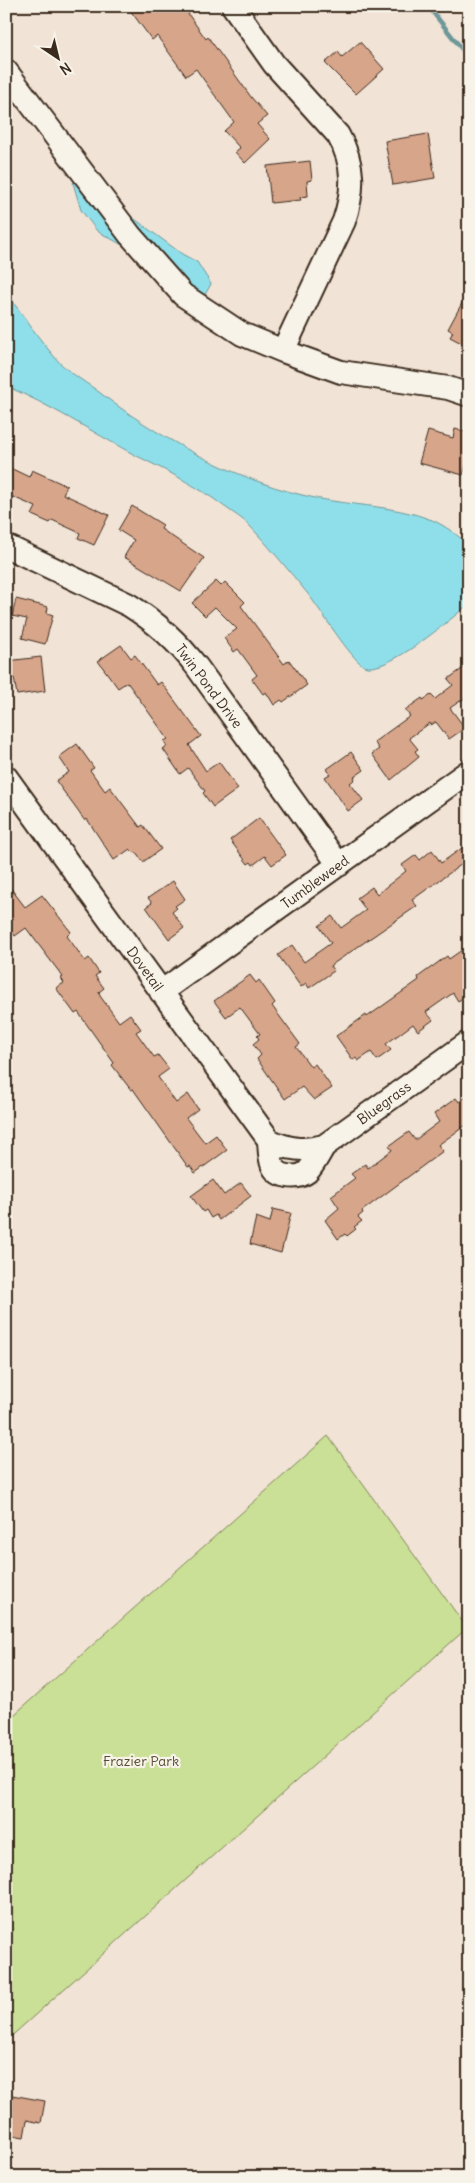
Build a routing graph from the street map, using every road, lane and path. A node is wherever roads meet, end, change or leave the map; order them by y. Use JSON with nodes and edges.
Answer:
{"nodes":[{"id":1,"x":232,"y":6,"type":"edge"},
{"id":2,"x":6,"y":71,"type":"edge"},
{"id":3,"x":284,"y":350,"type":"junction"},
{"id":4,"x":469,"y":395,"type":"edge"},
{"id":5,"x":6,"y":546,"type":"edge"},
{"id":6,"x":469,"y":771,"type":"edge"},
{"id":7,"x":6,"y":777,"type":"edge"},
{"id":8,"x":339,"y":865,"type":"junction"},
{"id":9,"x":161,"y":992,"type":"junction"},
{"id":10,"x":469,"y":1042,"type":"edge"},
{"id":11,"x":269,"y":1140,"type":"junction"},
{"id":12,"x":324,"y":1146,"type":"junction"}],
"edges":[{"from":1,"to":3,"type":"street"},
{"from":2,"to":3,"type":"street"},
{"from":3,"to":4,"type":"street"},
{"from":5,"to":8,"type":"street","name":"Twin Pond Drive"},
{"from":6,"to":8,"type":"street","name":"Tumbleweed"},
{"from":7,"to":9,"type":"street","name":"Dovetail"},
{"from":8,"to":9,"type":"street","name":"Tumbleweed"},
{"from":9,"to":11,"type":"street","name":"Dovetail"},
{"from":10,"to":12,"type":"street","name":"Bluegrass"},
{"from":11,"to":12,"type":"street","name":"Bluegrass"},
{"from":11,"to":12,"type":"street"}]}
